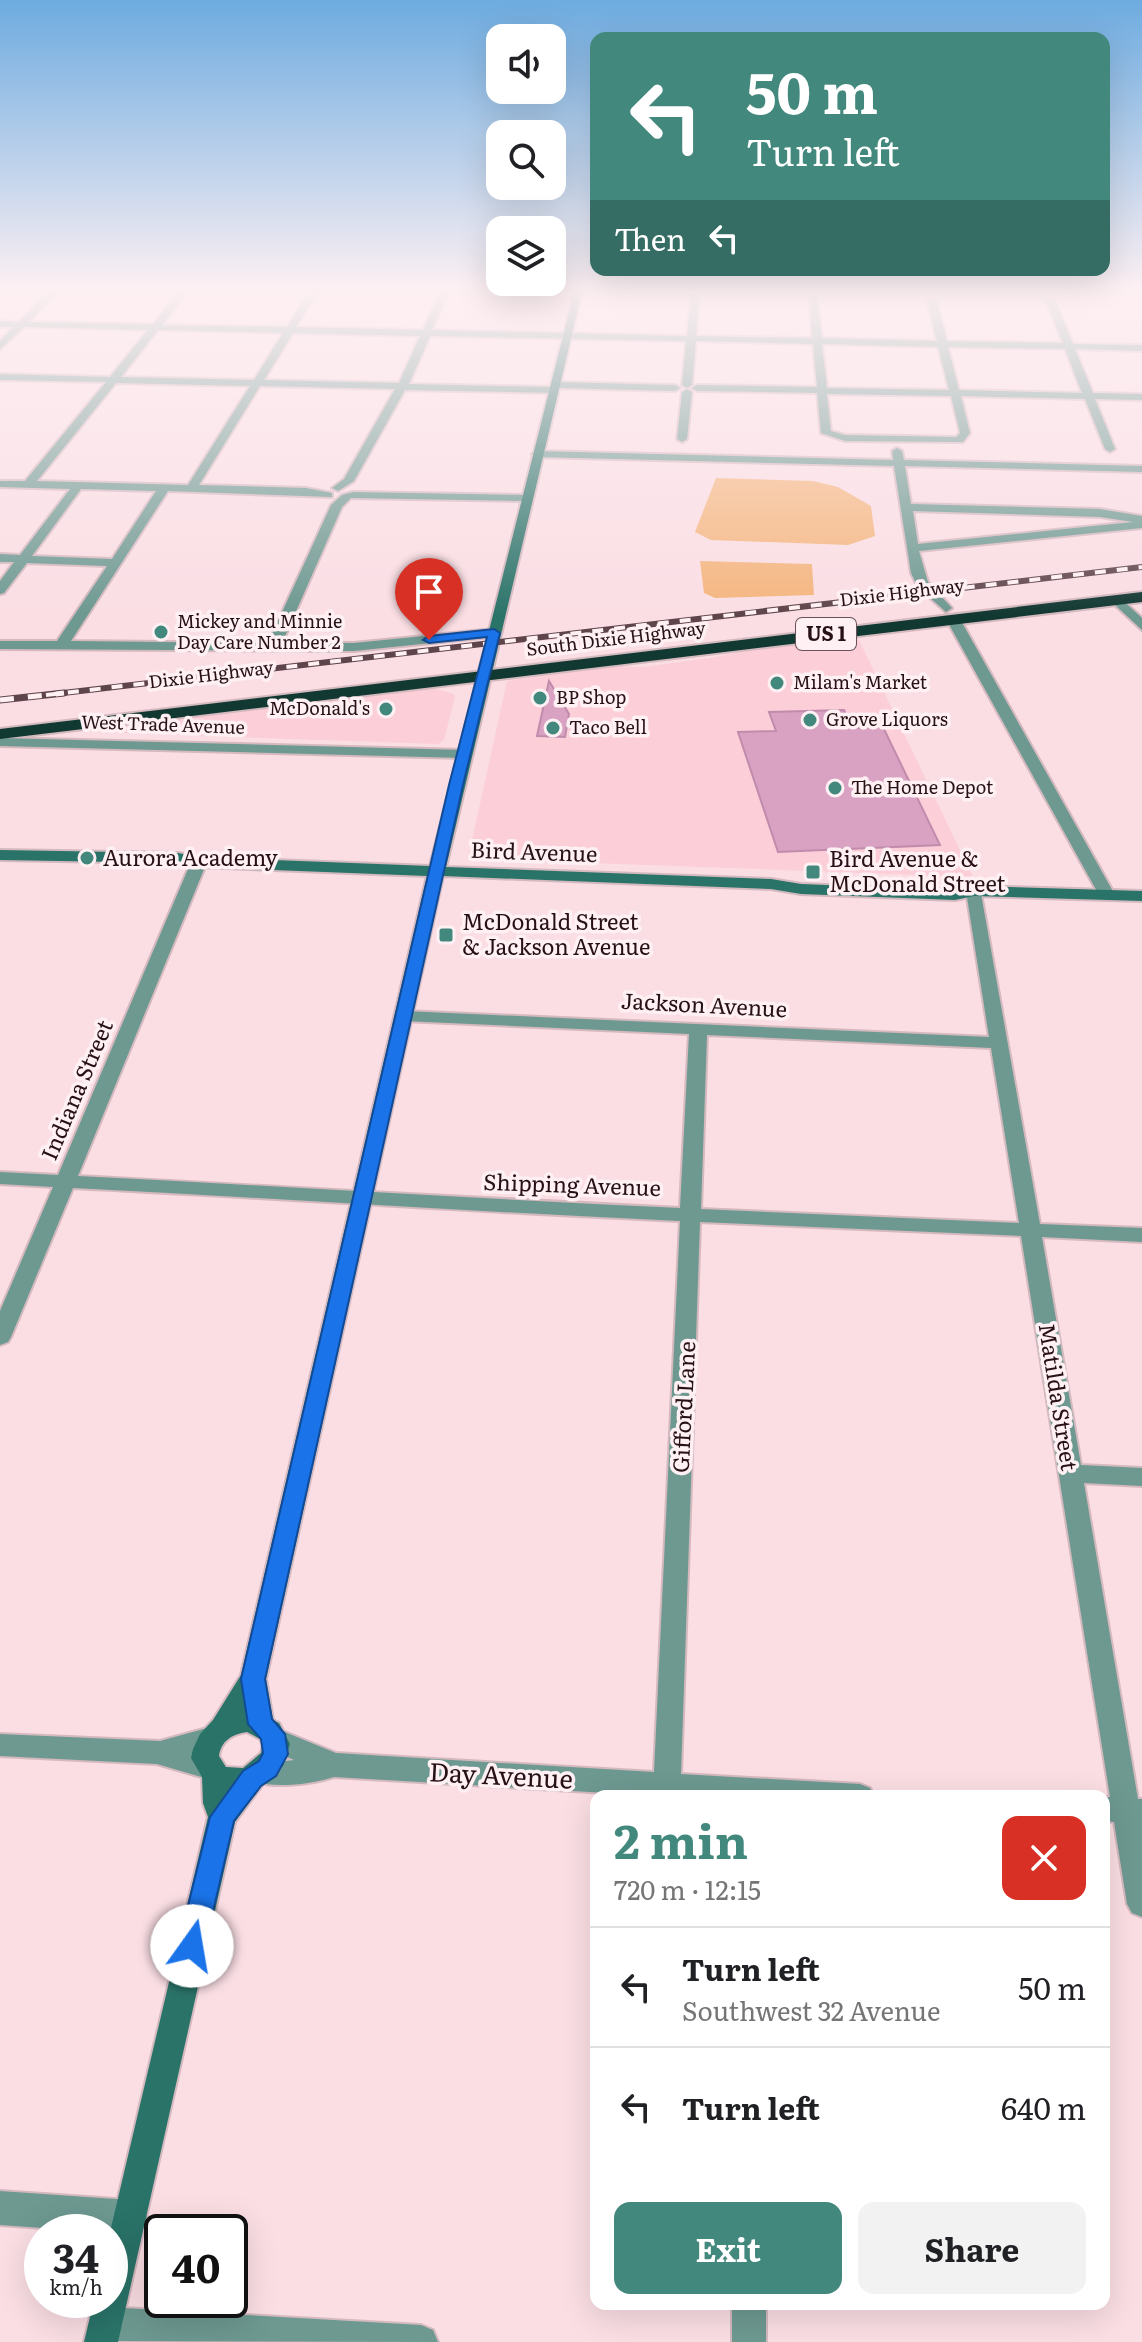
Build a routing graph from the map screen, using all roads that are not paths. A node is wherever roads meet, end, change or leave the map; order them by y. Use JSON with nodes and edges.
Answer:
{"nodes":[{"id":1,"x":99,"y":397,"type":"edge"},
{"id":2,"x":248,"y":397,"type":"edge"},
{"id":3,"x":396,"y":397,"type":"edge"},
{"id":4,"x":551,"y":397,"type":"edge"},
{"id":5,"x":689,"y":397,"type":"edge"},
{"id":6,"x":821,"y":397,"type":"edge"},
{"id":7,"x":956,"y":397,"type":"edge"},
{"id":8,"x":1090,"y":397,"type":"edge"},
{"id":9,"x":682,"y":439,"type":"dead end"},
{"id":10,"x":895,"y":440,"type":"junction"},
{"id":11,"x":1110,"y":449,"type":"dead end"},
{"id":12,"x":537,"y":454,"type":"junction"},
{"id":13,"x":899,"y":463,"type":"junction"},
{"id":14,"x":1142,"y":469,"type":"edge"},
{"id":15,"x":0,"y":484,"type":"edge"},
{"id":16,"x":29,"y":484,"type":"junction"},
{"id":17,"x":78,"y":486,"type":"junction"},
{"id":18,"x":164,"y":488,"type":"junction"},
{"id":19,"x":191,"y":489,"type":"junction"},
{"id":20,"x":342,"y":492,"type":"junction"},
{"id":21,"x":526,"y":498,"type":"junction"},
{"id":22,"x":906,"y":507,"type":"junction"},
{"id":23,"x":1142,"y":522,"type":"edge"},
{"id":24,"x":913,"y":548,"type":"junction"},
{"id":25,"x":0,"y":558,"type":"edge"},
{"id":26,"x":23,"y":559,"type":"junction"},
{"id":27,"x":116,"y":563,"type":"junction"},
{"id":28,"x":1142,"y":585,"type":"edge"},
{"id":29,"x":0,"y":590,"type":"edge"},
{"id":30,"x":1142,"y":597,"type":"edge"},
{"id":31,"x":1118,"y":600,"type":"junction"},
{"id":32,"x":950,"y":614,"type":"junction"},
{"id":33,"x":1142,"y":626,"type":"edge"},
{"id":34,"x":494,"y":633,"type":"junction"},
{"id":35,"x":0,"y":645,"type":"edge"},
{"id":36,"x":274,"y":645,"type":"junction"},
{"id":37,"x":61,"y":646,"type":"junction"},
{"id":38,"x":484,"y":669,"type":"junction"},
{"id":39,"x":0,"y":720,"type":"edge"},
{"id":40,"x":0,"y":734,"type":"edge"},
{"id":41,"x":49,"y":735,"type":"junction"},
{"id":42,"x":0,"y":742,"type":"edge"},
{"id":43,"x":464,"y":754,"type":"junction"},
{"id":44,"x":0,"y":855,"type":"edge"},
{"id":45,"x":199,"y":862,"type":"junction"},
{"id":46,"x":438,"y":871,"type":"junction"},
{"id":47,"x":974,"y":891,"type":"junction"},
{"id":48,"x":1107,"y":895,"type":"junction"},
{"id":49,"x":1142,"y":896,"type":"edge"},
{"id":50,"x":404,"y":1016,"type":"junction"},
{"id":51,"x":698,"y":1028,"type":"junction"},
{"id":52,"x":1000,"y":1043,"type":"junction"},
{"id":53,"x":0,"y":1178,"type":"edge"},
{"id":54,"x":65,"y":1181,"type":"junction"},
{"id":55,"x":363,"y":1198,"type":"junction"},
{"id":56,"x":691,"y":1214,"type":"junction"},
{"id":57,"x":1031,"y":1230,"type":"junction"},
{"id":58,"x":1142,"y":1235,"type":"edge"},
{"id":59,"x":0,"y":1337,"type":"edge"},
{"id":60,"x":1070,"y":1473,"type":"junction"},
{"id":61,"x":1142,"y":1477,"type":"edge"},
{"id":62,"x":253,"y":1679,"type":"junction"},
{"id":63,"x":218,"y":1732,"type":"junction"},
{"id":64,"x":268,"y":1732,"type":"junction"},
{"id":65,"x":0,"y":1745,"type":"edge"},
{"id":66,"x":160,"y":1753,"type":"junction"},
{"id":67,"x":334,"y":1765,"type":"junction"},
{"id":68,"x":212,"y":1771,"type":"junction"},
{"id":69,"x":257,"y":1776,"type":"junction"},
{"id":70,"x":667,"y":1786,"type":"junction"},
{"id":71,"x":714,"y":1790,"type":"edge"},
{"id":72,"x":1124,"y":1810,"type":"edge"},
{"id":73,"x":222,"y":1817,"type":"junction"},
{"id":74,"x":1142,"y":1904,"type":"edge"},
{"id":75,"x":0,"y":2208,"type":"edge"},
{"id":76,"x":130,"y":2217,"type":"junction"},
{"id":77,"x":749,"y":2310,"type":"edge"},
{"id":78,"x":104,"y":2333,"type":"edge"},
{"id":79,"x":421,"y":2342,"type":"edge"},
{"id":80,"x":749,"y":2342,"type":"edge"}],
"edges":[{"from":1,"to":16,"type":"street"},
{"from":2,"to":19,"type":"street"},
{"from":3,"to":20,"type":"street"},
{"from":4,"to":12,"type":"street"},
{"from":5,"to":9,"type":"street"},
{"from":6,"to":10,"type":"street"},
{"from":7,"to":10,"type":"street"},
{"from":8,"to":11,"type":"street"},
{"from":10,"to":13,"type":"street"},
{"from":12,"to":13,"type":"street"},
{"from":12,"to":21,"type":"street"},
{"from":13,"to":14,"type":"street"},
{"from":13,"to":22,"type":"street"},
{"from":15,"to":16,"type":"street"},
{"from":16,"to":17,"type":"street"},
{"from":17,"to":18,"type":"street"},
{"from":17,"to":26,"type":"street"},
{"from":18,"to":19,"type":"street"},
{"from":18,"to":27,"type":"street"},
{"from":19,"to":20,"type":"street"},
{"from":20,"to":21,"type":"street"},
{"from":20,"to":36,"type":"street"},
{"from":21,"to":34,"type":"street"},
{"from":22,"to":23,"type":"street"},
{"from":22,"to":24,"type":"street"},
{"from":23,"to":24,"type":"street"},
{"from":24,"to":32,"type":"street"},
{"from":25,"to":26,"type":"street"},
{"from":26,"to":27,"type":"street"},
{"from":26,"to":29,"type":"street"},
{"from":27,"to":37,"type":"street"},
{"from":28,"to":32,"type":"highway","name":"Dixie Highway","number":"US 1"},
{"from":30,"to":31,"type":"highway","name":"South Dixie Highway","number":"US 1"},
{"from":31,"to":32,"type":"highway","name":"South Dixie Highway","number":"US 1"},
{"from":31,"to":33,"type":"street"},
{"from":32,"to":38,"type":"highway","name":"South Dixie Highway","number":"US 1"},
{"from":32,"to":48,"type":"street"},
{"from":34,"to":36,"type":"street"},
{"from":34,"to":38,"type":"street"},
{"from":35,"to":37,"type":"street"},
{"from":36,"to":37,"type":"street"},
{"from":38,"to":39,"type":"highway","name":"Dixie Highway","number":"US 1"},
{"from":38,"to":41,"type":"highway","name":"South Dixie Highway","number":"US 1"},
{"from":38,"to":43,"type":"street"},
{"from":40,"to":41,"type":"highway","name":"South Dixie Highway","number":"US 1"},
{"from":41,"to":42,"type":"street","name":"West Trade Avenue"},
{"from":41,"to":43,"type":"street","name":"West Trade Avenue"},
{"from":43,"to":46,"type":"street"},
{"from":44,"to":45,"type":"street","name":"Bird Avenue"},
{"from":45,"to":46,"type":"street","name":"Bird Avenue"},
{"from":45,"to":54,"type":"street","name":"Indiana Street"},
{"from":46,"to":47,"type":"street","name":"Bird Avenue"},
{"from":46,"to":50,"type":"street"},
{"from":47,"to":48,"type":"street","name":"Bird Avenue"},
{"from":47,"to":52,"type":"street","name":"Matilda Street"},
{"from":48,"to":49,"type":"street","name":"Bird Avenue"},
{"from":50,"to":51,"type":"street","name":"Jackson Avenue"},
{"from":50,"to":55,"type":"street"},
{"from":51,"to":52,"type":"street","name":"Jackson Avenue"},
{"from":51,"to":56,"type":"street","name":"Gifford Lane"},
{"from":52,"to":57,"type":"street","name":"Matilda Street"},
{"from":53,"to":54,"type":"street","name":"Shipping Avenue"},
{"from":54,"to":55,"type":"street","name":"Shipping Avenue"},
{"from":54,"to":59,"type":"street","name":"Indiana Street"},
{"from":55,"to":56,"type":"street","name":"Shipping Avenue"},
{"from":55,"to":62,"type":"street"},
{"from":56,"to":57,"type":"street","name":"Shipping Avenue"},
{"from":56,"to":70,"type":"street","name":"Gifford Lane"},
{"from":57,"to":58,"type":"street","name":"Shipping Avenue"},
{"from":57,"to":60,"type":"street","name":"Matilda Street"},
{"from":60,"to":61,"type":"street"},
{"from":60,"to":72,"type":"street","name":"Matilda Street"},
{"from":62,"to":63,"type":"street"},
{"from":62,"to":64,"type":"street"},
{"from":63,"to":64,"type":"street"},
{"from":63,"to":66,"type":"street"},
{"from":63,"to":68,"type":"street"},
{"from":64,"to":67,"type":"street","name":"Day Avenue"},
{"from":64,"to":69,"type":"street"},
{"from":65,"to":66,"type":"street"},
{"from":66,"to":68,"type":"street"},
{"from":67,"to":69,"type":"street","name":"Day Avenue"},
{"from":67,"to":70,"type":"street","name":"Day Avenue"},
{"from":68,"to":69,"type":"street"},
{"from":68,"to":73,"type":"street"},
{"from":69,"to":73,"type":"street"},
{"from":70,"to":71,"type":"street","name":"Day Avenue"},
{"from":72,"to":74,"type":"street","name":"Matilda Street"},
{"from":73,"to":76,"type":"street"},
{"from":75,"to":76,"type":"street"},
{"from":76,"to":78,"type":"street"},
{"from":77,"to":80,"type":"street"},
{"from":78,"to":79,"type":"street"}]}
